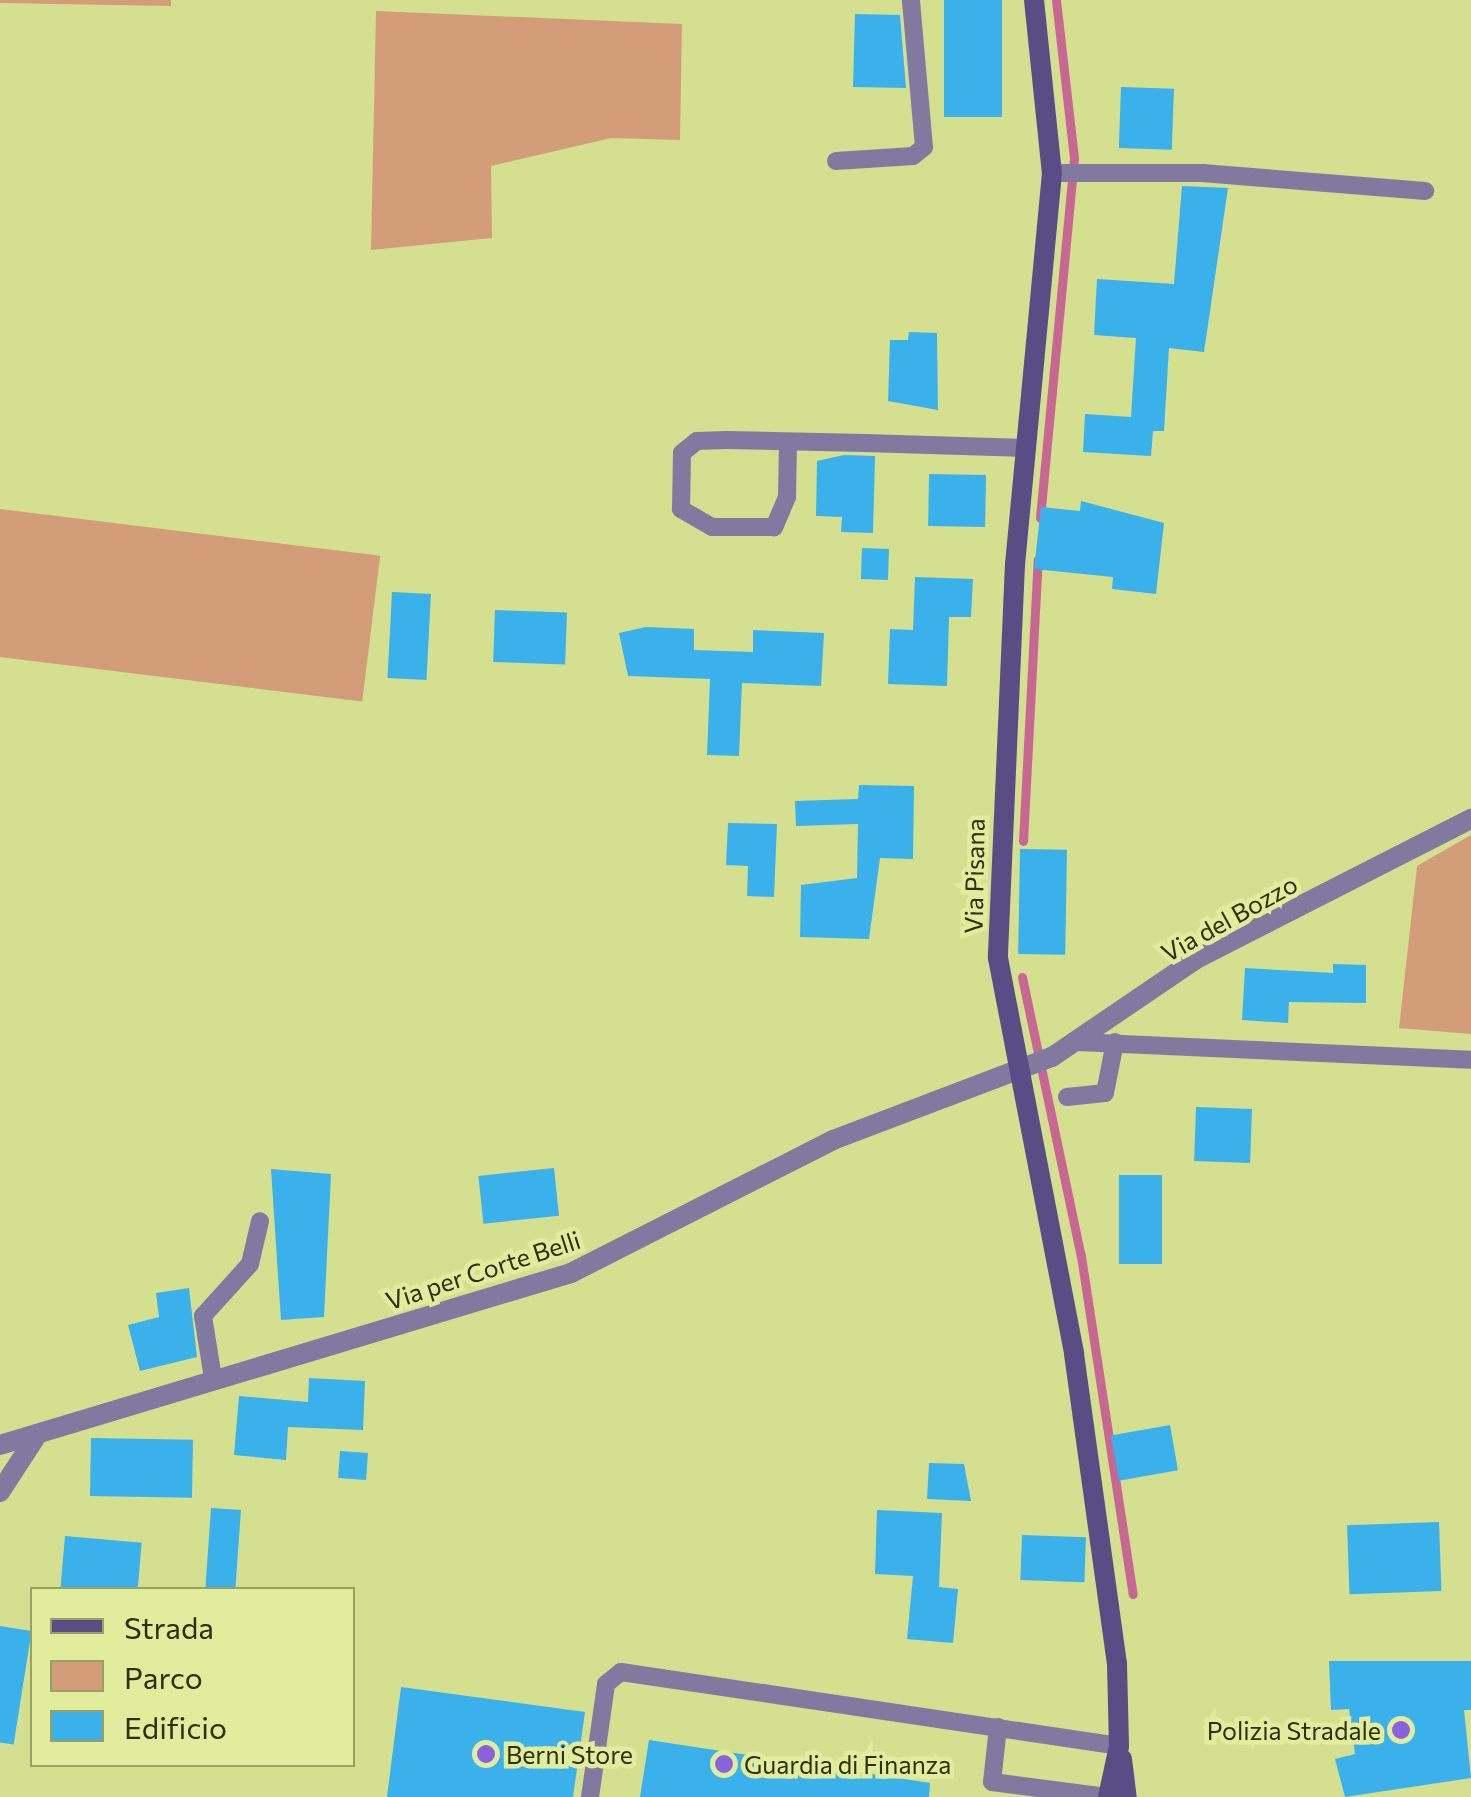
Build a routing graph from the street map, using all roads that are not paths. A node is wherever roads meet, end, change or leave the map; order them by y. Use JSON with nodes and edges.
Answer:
{"nodes":[{"id":1,"x":911,"y":0,"type":"edge"},
{"id":2,"x":1034,"y":0,"type":"edge"},
{"id":3,"x":836,"y":161,"type":"dead end"},
{"id":4,"x":1058,"y":174,"type":"junction"},
{"id":5,"x":1425,"y":191,"type":"dead end"},
{"id":6,"x":788,"y":442,"type":"junction"},
{"id":7,"x":1025,"y":448,"type":"junction"},
{"id":8,"x":1471,"y":819,"type":"edge"},
{"id":9,"x":1078,"y":1042,"type":"junction"},
{"id":10,"x":1115,"y":1042,"type":"junction"},
{"id":11,"x":1471,"y":1060,"type":"edge"},
{"id":12,"x":1025,"y":1070,"type":"junction"},
{"id":13,"x":1067,"y":1097,"type":"dead end"},
{"id":14,"x":260,"y":1220,"type":"dead end"},
{"id":15,"x":213,"y":1378,"type":"junction"},
{"id":16,"x":37,"y":1435,"type":"junction"},
{"id":17,"x":0,"y":1445,"type":"edge"},
{"id":18,"x":0,"y":1492,"type":"edge"},
{"id":19,"x":998,"y":1726,"type":"junction"},
{"id":20,"x":1119,"y":1746,"type":"junction"},
{"id":21,"x":1010,"y":1791,"type":"edge"},
{"id":22,"x":590,"y":1797,"type":"edge"},
{"id":23,"x":1108,"y":1797,"type":"edge"},
{"id":24,"x":1127,"y":1797,"type":"edge"}],
"edges":[{"from":1,"to":3,"type":"lane"},
{"from":2,"to":4,"type":"main road","name":"Via Pisana"},
{"from":4,"to":5,"type":"lane"},
{"from":4,"to":7,"type":"main road","name":"Via Pisana"},
{"from":6,"to":6,"type":"lane"},
{"from":6,"to":7,"type":"lane"},
{"from":7,"to":12,"type":"main road","name":"Via Pisana"},
{"from":8,"to":9,"type":"street","name":"Via del Bozzo"},
{"from":9,"to":10,"type":"lane"},
{"from":9,"to":12,"type":"street","name":"Via del Bozzo"},
{"from":10,"to":11,"type":"lane"},
{"from":10,"to":13,"type":"lane"},
{"from":12,"to":15,"type":"street","name":"Via per Corte Belli"},
{"from":12,"to":20,"type":"main road","name":"Via Pisana"},
{"from":14,"to":15,"type":"lane"},
{"from":15,"to":16,"type":"street","name":"Via per Corte Belli"},
{"from":16,"to":17,"type":"street","name":"Via per Corte Belli"},
{"from":16,"to":18,"type":"street"},
{"from":19,"to":20,"type":"lane"},
{"from":19,"to":21,"type":"lane"},
{"from":19,"to":22,"type":"lane"},
{"from":20,"to":23,"type":"main road","name":"Via Pisana"},
{"from":20,"to":24,"type":"main road","name":"Via Pisana"},
{"from":21,"to":23,"type":"lane"}]}
